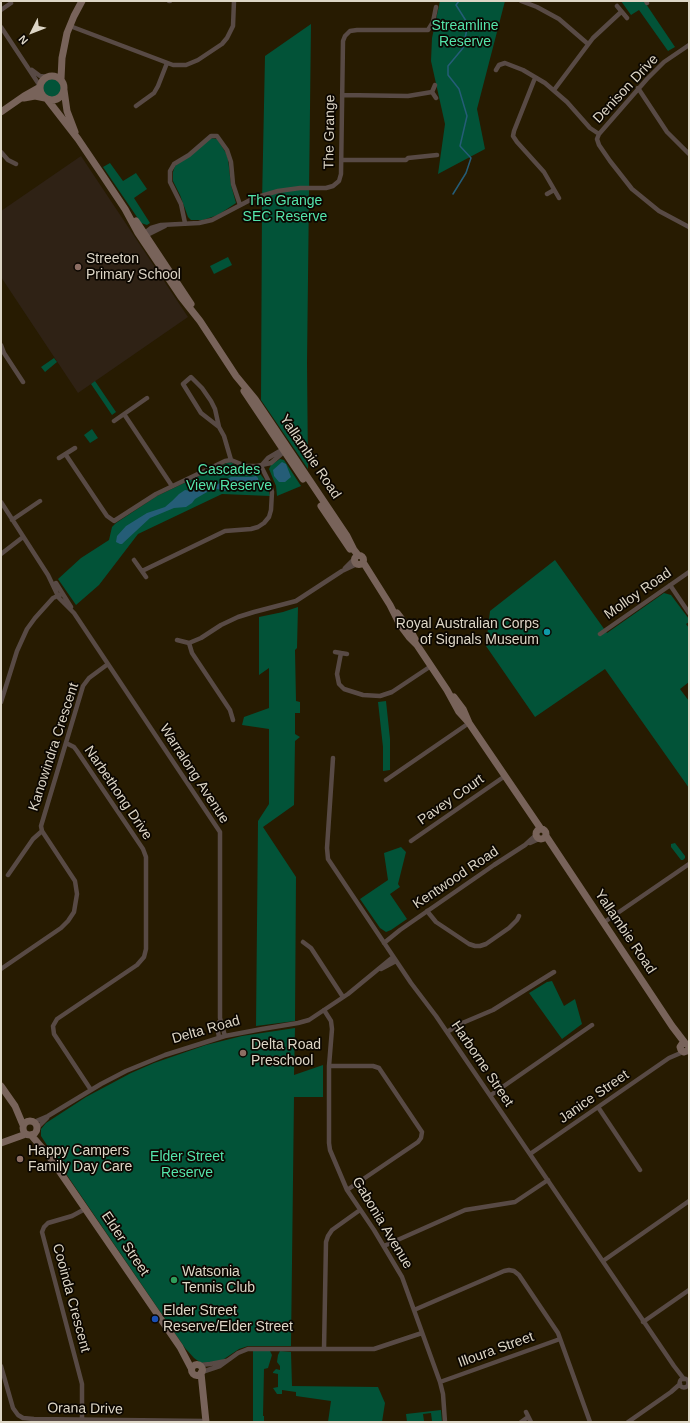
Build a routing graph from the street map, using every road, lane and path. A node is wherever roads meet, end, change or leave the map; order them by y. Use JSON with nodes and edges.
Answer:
{"nodes":[{"id":1,"x":82,"y":1,"type":"edge"},
{"id":2,"x":234,"y":1,"type":"edge"},
{"id":3,"x":521,"y":1,"type":"edge"},
{"id":4,"x":11,"y":3,"type":"dead end"},
{"id":5,"x":617,"y":6,"type":"dead end"},
{"id":6,"x":436,"y":7,"type":"dead end"},
{"id":7,"x":1,"y":10,"type":"edge"},
{"id":8,"x":622,"y":12,"type":"junction"},
{"id":9,"x":627,"y":18,"type":"dead end"},
{"id":10,"x":70,"y":26,"type":"junction"},
{"id":11,"x":1,"y":27,"type":"edge"},
{"id":12,"x":588,"y":44,"type":"junction"},
{"id":13,"x":689,"y":45,"type":"edge"},
{"id":14,"x":62,"y":58,"type":"junction"},
{"id":15,"x":167,"y":63,"type":"junction"},
{"id":16,"x":29,"y":68,"type":"junction"},
{"id":17,"x":496,"y":70,"type":"dead end"},
{"id":18,"x":50,"y":76,"type":"junction"},
{"id":19,"x":535,"y":78,"type":"junction"},
{"id":20,"x":61,"y":80,"type":"junction"},
{"id":21,"x":434,"y":85,"type":"dead end"},
{"id":22,"x":40,"y":87,"type":"junction"},
{"id":23,"x":638,"y":88,"type":"junction"},
{"id":24,"x":64,"y":90,"type":"junction"},
{"id":25,"x":554,"y":90,"type":"junction"},
{"id":26,"x":432,"y":92,"type":"junction"},
{"id":27,"x":342,"y":95,"type":"junction"},
{"id":28,"x":436,"y":98,"type":"dead end"},
{"id":29,"x":46,"y":99,"type":"junction"},
{"id":30,"x":18,"y":100,"type":"junction"},
{"id":31,"x":136,"y":106,"type":"dead end"},
{"id":32,"x":1,"y":112,"type":"edge"},
{"id":33,"x":599,"y":134,"type":"junction"},
{"id":34,"x":78,"y":139,"type":"junction"},
{"id":35,"x":1,"y":152,"type":"edge"},
{"id":36,"x":689,"y":154,"type":"edge"},
{"id":37,"x":437,"y":155,"type":"dead end"},
{"id":38,"x":342,"y":160,"type":"junction"},
{"id":39,"x":16,"y":164,"type":"dead end"},
{"id":40,"x":554,"y":190,"type":"junction"},
{"id":41,"x":547,"y":194,"type":"dead end"},
{"id":42,"x":559,"y":198,"type":"dead end"},
{"id":43,"x":240,"y":205,"type":"junction"},
{"id":44,"x":185,"y":223,"type":"junction"},
{"id":45,"x":689,"y":227,"type":"edge"},
{"id":46,"x":143,"y":235,"type":"junction"},
{"id":47,"x":1,"y":345,"type":"edge"},
{"id":48,"x":23,"y":382,"type":"dead end"},
{"id":49,"x":147,"y":398,"type":"dead end"},
{"id":50,"x":124,"y":414,"type":"junction"},
{"id":51,"x":114,"y":421,"type":"dead end"},
{"id":52,"x":219,"y":427,"type":"junction"},
{"id":53,"x":75,"y":448,"type":"dead end"},
{"id":54,"x":285,"y":449,"type":"junction"},
{"id":55,"x":66,"y":455,"type":"junction"},
{"id":56,"x":59,"y":458,"type":"dead end"},
{"id":57,"x":231,"y":460,"type":"junction"},
{"id":58,"x":261,"y":466,"type":"junction"},
{"id":59,"x":172,"y":486,"type":"junction"},
{"id":60,"x":40,"y":501,"type":"dead end"},
{"id":61,"x":1,"y":502,"type":"edge"},
{"id":62,"x":12,"y":520,"type":"junction"},
{"id":63,"x":23,"y":537,"type":"junction"},
{"id":64,"x":1,"y":554,"type":"edge"},
{"id":65,"x":134,"y":560,"type":"dead end"},
{"id":66,"x":357,"y":561,"type":"junction"},
{"id":67,"x":142,"y":571,"type":"junction"},
{"id":68,"x":689,"y":572,"type":"edge"},
{"id":69,"x":146,"y":577,"type":"dead end"},
{"id":70,"x":670,"y":585,"type":"junction"},
{"id":71,"x":60,"y":596,"type":"junction"},
{"id":72,"x":689,"y":613,"type":"edge"},
{"id":73,"x":600,"y":634,"type":"dead end"},
{"id":74,"x":177,"y":640,"type":"dead end"},
{"id":75,"x":189,"y":642,"type":"junction"},
{"id":76,"x":335,"y":652,"type":"dead end"},
{"id":77,"x":108,"y":664,"type":"junction"},
{"id":78,"x":431,"y":666,"type":"junction"},
{"id":79,"x":1,"y":702,"type":"edge"},
{"id":80,"x":233,"y":720,"type":"dead end"},
{"id":81,"x":469,"y":723,"type":"junction"},
{"id":82,"x":66,"y":743,"type":"junction"},
{"id":83,"x":333,"y":758,"type":"dead end"},
{"id":84,"x":505,"y":776,"type":"junction"},
{"id":85,"x":386,"y":780,"type":"dead end"},
{"id":86,"x":42,"y":831,"type":"junction"},
{"id":87,"x":540,"y":835,"type":"junction"},
{"id":88,"x":410,"y":841,"type":"dead end"},
{"id":89,"x":689,"y":864,"type":"edge"},
{"id":90,"x":8,"y":875,"type":"dead end"},
{"id":91,"x":427,"y":911,"type":"junction"},
{"id":92,"x":519,"y":916,"type":"dead end"},
{"id":93,"x":603,"y":923,"type":"junction"},
{"id":94,"x":383,"y":941,"type":"junction"},
{"id":95,"x":303,"y":942,"type":"dead end"},
{"id":96,"x":393,"y":956,"type":"junction"},
{"id":97,"x":396,"y":961,"type":"junction"},
{"id":98,"x":1,"y":969,"type":"edge"},
{"id":99,"x":554,"y":972,"type":"dead end"},
{"id":100,"x":370,"y":975,"type":"junction"},
{"id":101,"x":344,"y":997,"type":"junction"},
{"id":102,"x":324,"y":1010,"type":"junction"},
{"id":103,"x":220,"y":1018,"type":"junction"},
{"id":104,"x":592,"y":1025,"type":"dead end"},
{"id":105,"x":447,"y":1032,"type":"junction"},
{"id":106,"x":225,"y":1036,"type":"junction"},
{"id":107,"x":219,"y":1038,"type":"junction"},
{"id":108,"x":685,"y":1049,"type":"edge"},
{"id":109,"x":329,"y":1066,"type":"junction"},
{"id":110,"x":1,"y":1086,"type":"edge"},
{"id":111,"x":91,"y":1090,"type":"junction"},
{"id":112,"x":490,"y":1096,"type":"junction"},
{"id":113,"x":598,"y":1107,"type":"junction"},
{"id":114,"x":30,"y":1128,"type":"junction"},
{"id":115,"x":1,"y":1143,"type":"edge"},
{"id":116,"x":530,"y":1154,"type":"junction"},
{"id":117,"x":640,"y":1170,"type":"dead end"},
{"id":118,"x":548,"y":1180,"type":"junction"},
{"id":119,"x":347,"y":1190,"type":"junction"},
{"id":120,"x":689,"y":1201,"type":"edge"},
{"id":121,"x":85,"y":1208,"type":"junction"},
{"id":122,"x":360,"y":1210,"type":"junction"},
{"id":123,"x":384,"y":1246,"type":"junction"},
{"id":124,"x":602,"y":1261,"type":"junction"},
{"id":125,"x":689,"y":1290,"type":"edge"},
{"id":126,"x":414,"y":1310,"type":"junction"},
{"id":127,"x":643,"y":1322,"type":"junction"},
{"id":128,"x":422,"y":1333,"type":"junction"},
{"id":129,"x":560,"y":1339,"type":"junction"},
{"id":130,"x":180,"y":1347,"type":"junction"},
{"id":131,"x":324,"y":1349,"type":"junction"},
{"id":132,"x":1,"y":1366,"type":"edge"},
{"id":133,"x":199,"y":1370,"type":"junction"},
{"id":134,"x":440,"y":1382,"type":"junction"},
{"id":135,"x":685,"y":1383,"type":"edge"},
{"id":136,"x":689,"y":1393,"type":"edge"},
{"id":137,"x":526,"y":1412,"type":"dead end"},
{"id":138,"x":528,"y":1417,"type":"junction"},
{"id":139,"x":82,"y":1420,"type":"junction"},
{"id":140,"x":206,"y":1421,"type":"edge"},
{"id":141,"x":590,"y":1421,"type":"edge"},
{"id":142,"x":446,"y":1422,"type":"edge"},
{"id":143,"x":522,"y":1422,"type":"edge"},
{"id":144,"x":531,"y":1422,"type":"edge"},
{"id":145,"x":628,"y":1422,"type":"edge"}],
"edges":[{"from":1,"to":10,"type":"street"},
{"from":2,"to":15,"type":"street"},
{"from":3,"to":12,"type":"street"},
{"from":4,"to":7,"type":"street"},
{"from":5,"to":8,"type":"street"},
{"from":6,"to":27,"type":"street","name":"The Grange"},
{"from":8,"to":9,"type":"street"},
{"from":8,"to":12,"type":"street"},
{"from":10,"to":14,"type":"street"},
{"from":10,"to":15,"type":"street"},
{"from":11,"to":16,"type":"street"},
{"from":12,"to":25,"type":"street"},
{"from":13,"to":23,"type":"street","name":"Denison Drive"},
{"from":14,"to":18,"type":"street"},
{"from":14,"to":20,"type":"street"},
{"from":15,"to":31,"type":"street"},
{"from":16,"to":18,"type":"street"},
{"from":16,"to":22,"type":"street"},
{"from":17,"to":19,"type":"street"},
{"from":18,"to":20,"type":"street"},
{"from":18,"to":22,"type":"street"},
{"from":19,"to":25,"type":"street"},
{"from":19,"to":40,"type":"street"},
{"from":20,"to":24,"type":"street"},
{"from":21,"to":26,"type":"street"},
{"from":22,"to":29,"type":"street"},
{"from":22,"to":30,"type":"street"},
{"from":23,"to":33,"type":"street","name":"Denison Drive"},
{"from":23,"to":36,"type":"street"},
{"from":24,"to":29,"type":"street"},
{"from":24,"to":34,"type":"street","name":"Yallambie Road"},
{"from":25,"to":33,"type":"street"},
{"from":26,"to":27,"type":"street"},
{"from":26,"to":28,"type":"street"},
{"from":27,"to":38,"type":"street","name":"The Grange"},
{"from":29,"to":30,"type":"street"},
{"from":29,"to":34,"type":"street","name":"Yallambie Road"},
{"from":30,"to":32,"type":"street"},
{"from":33,"to":45,"type":"street"},
{"from":34,"to":46,"type":"street","name":"Yallambie Road"},
{"from":35,"to":39,"type":"street"},
{"from":37,"to":38,"type":"street"},
{"from":38,"to":43,"type":"street","name":"The Grange"},
{"from":40,"to":41,"type":"street"},
{"from":40,"to":42,"type":"street"},
{"from":43,"to":44,"type":"street","name":"The Grange"},
{"from":43,"to":44,"type":"street"},
{"from":44,"to":46,"type":"street","name":"The Grange"},
{"from":46,"to":54,"type":"street","name":"Yallambie Road"},
{"from":47,"to":48,"type":"street"},
{"from":49,"to":50,"type":"street"},
{"from":50,"to":51,"type":"street"},
{"from":50,"to":59,"type":"street"},
{"from":52,"to":52,"type":"street"},
{"from":52,"to":57,"type":"street"},
{"from":53,"to":55,"type":"street"},
{"from":54,"to":58,"type":"street"},
{"from":54,"to":66,"type":"street","name":"Yallambie Road"},
{"from":55,"to":56,"type":"street"},
{"from":55,"to":59,"type":"street"},
{"from":57,"to":58,"type":"street"},
{"from":57,"to":59,"type":"street"},
{"from":58,"to":67,"type":"street"},
{"from":60,"to":62,"type":"street"},
{"from":61,"to":62,"type":"street","name":"Warralong Avenue"},
{"from":62,"to":63,"type":"street","name":"Warralong Avenue"},
{"from":63,"to":64,"type":"street"},
{"from":63,"to":71,"type":"street","name":"Warralong Avenue"},
{"from":65,"to":67,"type":"street"},
{"from":66,"to":75,"type":"street"},
{"from":66,"to":78,"type":"street","name":"Yallambie Road"},
{"from":67,"to":69,"type":"street"},
{"from":68,"to":70,"type":"street","name":"Molloy Road"},
{"from":70,"to":72,"type":"street"},
{"from":70,"to":73,"type":"street","name":"Molloy Road"},
{"from":71,"to":77,"type":"street","name":"Warralong Avenue"},
{"from":71,"to":79,"type":"street"},
{"from":74,"to":75,"type":"street"},
{"from":75,"to":80,"type":"street"},
{"from":76,"to":78,"type":"street"},
{"from":77,"to":82,"type":"street","name":"Kanowindra Crescent"},
{"from":77,"to":103,"type":"street","name":"Warralong Avenue"},
{"from":78,"to":81,"type":"street","name":"Yallambie Road"},
{"from":81,"to":84,"type":"street","name":"Yallambie Road"},
{"from":81,"to":85,"type":"street"},
{"from":82,"to":86,"type":"street","name":"Kanowindra Crescent"},
{"from":82,"to":111,"type":"street","name":"Narbethong Drive"},
{"from":83,"to":94,"type":"street","name":"Harborne Street"},
{"from":84,"to":87,"type":"street","name":"Yallambie Road"},
{"from":84,"to":88,"type":"street","name":"Pavey Court"},
{"from":86,"to":90,"type":"street"},
{"from":86,"to":98,"type":"street","name":"Kanowindra Crescent"},
{"from":87,"to":91,"type":"street","name":"Kentwood Road"},
{"from":87,"to":93,"type":"street","name":"Yallambie Road"},
{"from":89,"to":93,"type":"street"},
{"from":91,"to":92,"type":"street"},
{"from":91,"to":94,"type":"street","name":"Kentwood Road"},
{"from":93,"to":108,"type":"street","name":"Yallambie Road"},
{"from":94,"to":96,"type":"street","name":"Harborne Street"},
{"from":95,"to":101,"type":"street"},
{"from":96,"to":97,"type":"street","name":"Harborne Street"},
{"from":96,"to":100,"type":"street","name":"Delta Road"},
{"from":97,"to":100,"type":"street","name":"Delta Road"},
{"from":97,"to":105,"type":"street","name":"Harborne Street"},
{"from":99,"to":105,"type":"street"},
{"from":100,"to":101,"type":"street","name":"Delta Road"},
{"from":101,"to":102,"type":"street","name":"Delta Road"},
{"from":102,"to":106,"type":"street","name":"Delta Road"},
{"from":102,"to":109,"type":"street","name":"Gabonia Avenue"},
{"from":103,"to":106,"type":"street","name":"Warralong Avenue"},
{"from":103,"to":107,"type":"street","name":"Warralong Avenue"},
{"from":104,"to":112,"type":"street"},
{"from":105,"to":112,"type":"street","name":"Harborne Street"},
{"from":106,"to":107,"type":"street","name":"Delta Road"},
{"from":107,"to":111,"type":"street","name":"Delta Road"},
{"from":108,"to":113,"type":"street","name":"Janice Street"},
{"from":109,"to":119,"type":"street","name":"Gabonia Avenue"},
{"from":109,"to":119,"type":"street"},
{"from":110,"to":114,"type":"street","name":"Elder Street"},
{"from":111,"to":114,"type":"street","name":"Delta Road"},
{"from":112,"to":116,"type":"street","name":"Harborne Street"},
{"from":113,"to":116,"type":"street","name":"Janice Street"},
{"from":113,"to":117,"type":"street"},
{"from":114,"to":115,"type":"street","name":"Delta Road"},
{"from":114,"to":121,"type":"street","name":"Elder Street"},
{"from":116,"to":118,"type":"street","name":"Harborne Street"},
{"from":118,"to":123,"type":"street"},
{"from":118,"to":124,"type":"street","name":"Harborne Street"},
{"from":119,"to":122,"type":"street","name":"Gabonia Avenue"},
{"from":120,"to":124,"type":"street"},
{"from":121,"to":130,"type":"street","name":"Elder Street"},
{"from":121,"to":139,"type":"street","name":"Cooinda Crescent"},
{"from":122,"to":123,"type":"street","name":"Gabonia Avenue"},
{"from":122,"to":131,"type":"street"},
{"from":123,"to":126,"type":"street","name":"Gabonia Avenue"},
{"from":124,"to":127,"type":"street","name":"Harborne Street"},
{"from":125,"to":127,"type":"street"},
{"from":126,"to":128,"type":"street","name":"Gabonia Avenue"},
{"from":126,"to":129,"type":"street"},
{"from":127,"to":135,"type":"street","name":"Harborne Street"},
{"from":128,"to":131,"type":"street"},
{"from":128,"to":134,"type":"street","name":"Gabonia Avenue"},
{"from":129,"to":134,"type":"street","name":"Illoura Street"},
{"from":129,"to":141,"type":"street"},
{"from":130,"to":133,"type":"street","name":"Elder Street"},
{"from":130,"to":133,"type":"street","name":"Elder Street"},
{"from":131,"to":133,"type":"street"},
{"from":132,"to":139,"type":"street","name":"Orana Drive"},
{"from":133,"to":140,"type":"street"},
{"from":134,"to":142,"type":"street","name":"Gabonia Avenue"},
{"from":135,"to":136,"type":"street","name":"Harborne Street"},
{"from":135,"to":145,"type":"street"},
{"from":137,"to":138,"type":"street"},
{"from":138,"to":143,"type":"street"},
{"from":138,"to":144,"type":"street"},
{"from":139,"to":140,"type":"street","name":"Orana Drive"}]}
